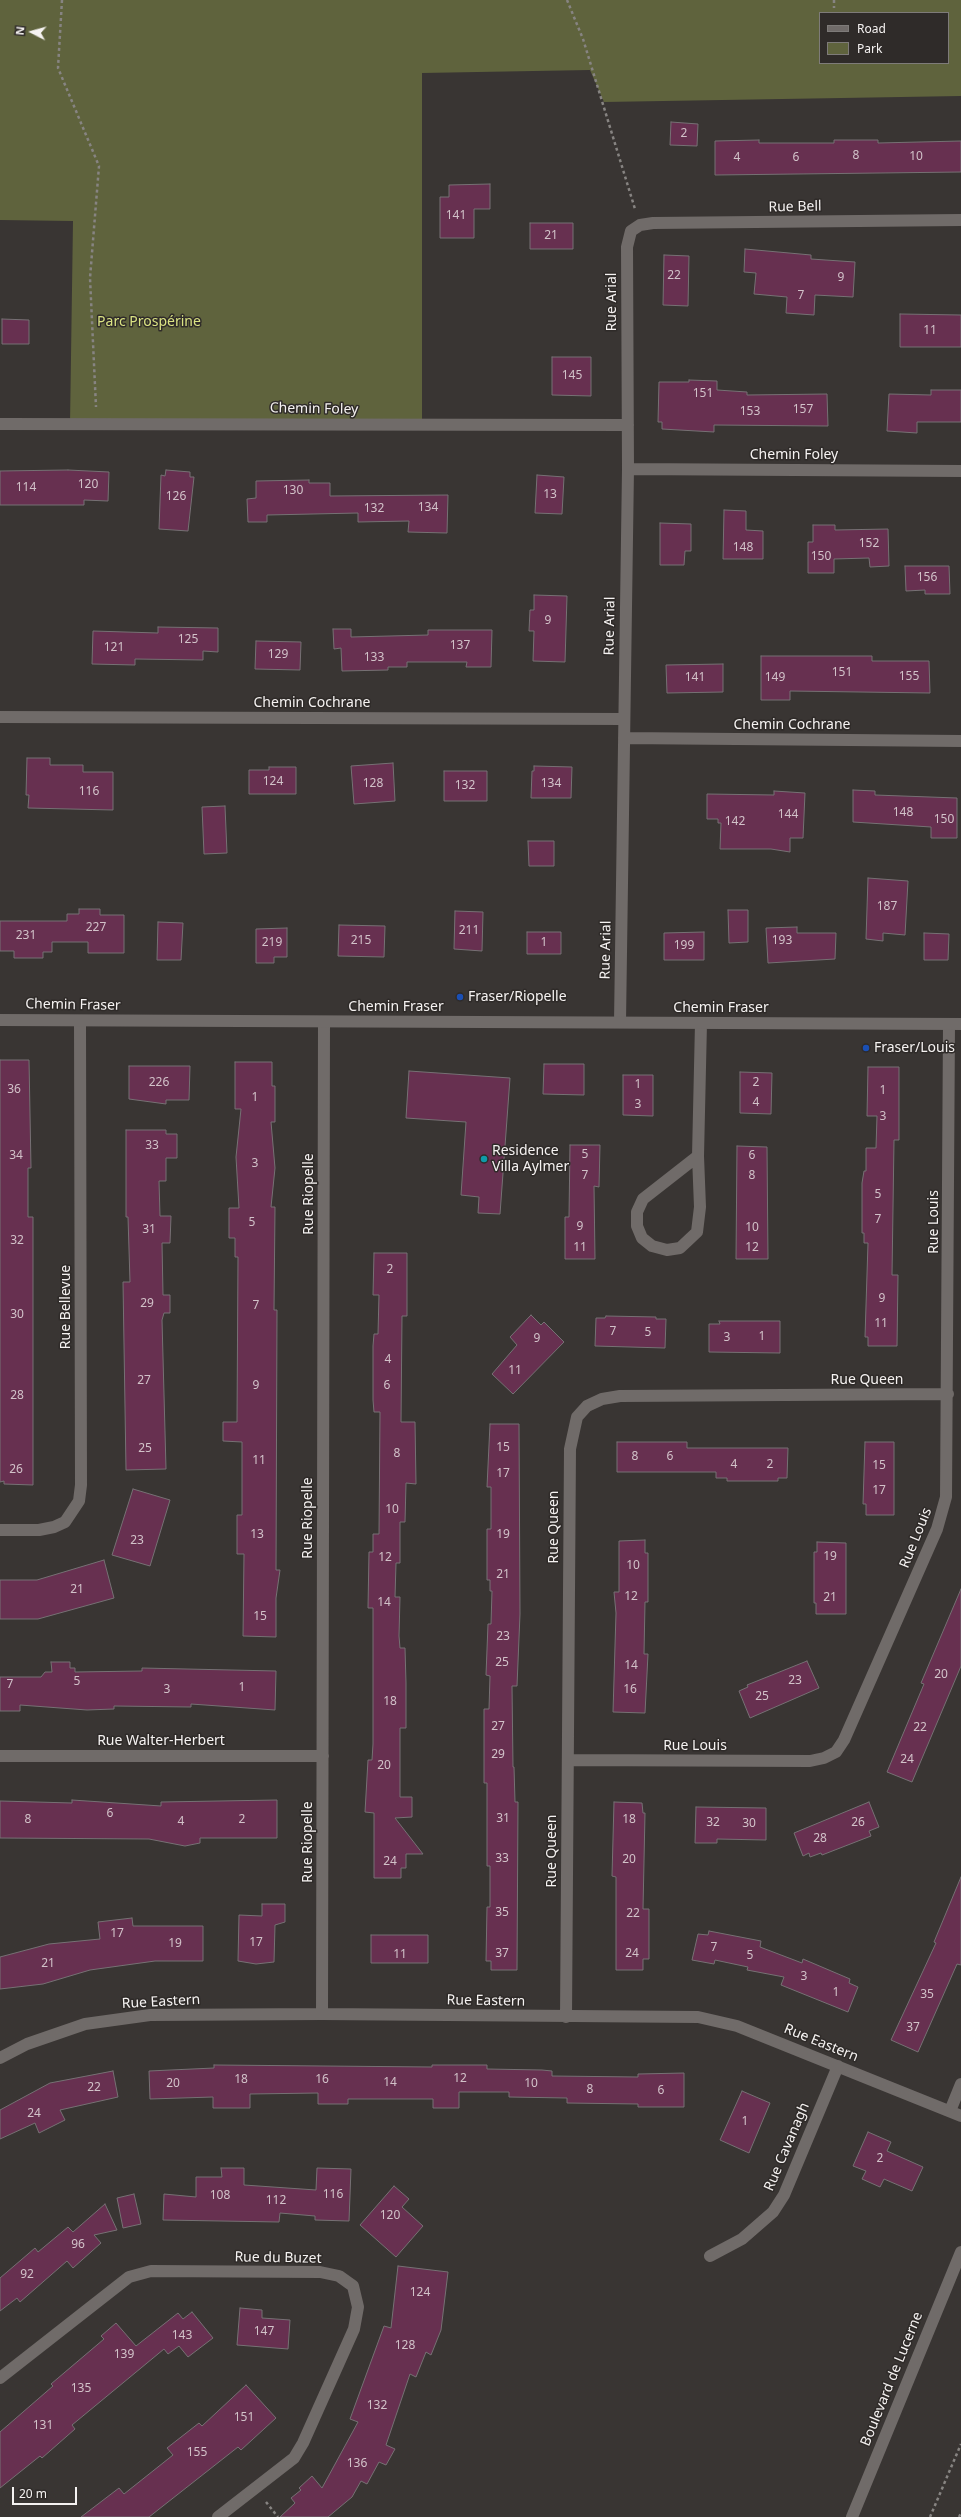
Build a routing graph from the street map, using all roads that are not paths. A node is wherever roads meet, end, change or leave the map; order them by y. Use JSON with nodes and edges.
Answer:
{"nodes":[{"id":1,"x":961,"y":220,"type":"edge"},
{"id":2,"x":636,"y":228,"type":"joint"},
{"id":3,"x":0,"y":424,"type":"edge"},
{"id":4,"x":628,"y":425,"type":"junction"},
{"id":5,"x":628,"y":469,"type":"junction"},
{"id":6,"x":961,"y":471,"type":"edge"},
{"id":7,"x":0,"y":717,"type":"edge"},
{"id":8,"x":624,"y":719,"type":"junction"},
{"id":9,"x":624,"y":738,"type":"junction"},
{"id":10,"x":961,"y":741,"type":"edge"},
{"id":11,"x":0,"y":1020,"type":"edge"},
{"id":12,"x":80,"y":1020,"type":"junction"},
{"id":13,"x":324,"y":1022,"type":"junction"},
{"id":14,"x":620,"y":1022,"type":"junction"},
{"id":15,"x":701,"y":1023,"type":"junction"},
{"id":16,"x":955,"y":1024,"type":"edge"},
{"id":17,"x":698,"y":1156,"type":"junction"},
{"id":18,"x":955,"y":1313,"type":"edge"},
{"id":19,"x":948,"y":1394,"type":"junction"},
{"id":20,"x":0,"y":1530,"type":"edge"},
{"id":21,"x":0,"y":1756,"type":"edge"},
{"id":22,"x":323,"y":1756,"type":"junction"},
{"id":23,"x":568,"y":1760,"type":"junction"},
{"id":24,"x":322,"y":2014,"type":"junction"},
{"id":25,"x":566,"y":2017,"type":"junction"},
{"id":26,"x":0,"y":2058,"type":"edge"},
{"id":27,"x":838,"y":2066,"type":"junction"},
{"id":28,"x":961,"y":2084,"type":"edge"},
{"id":29,"x":950,"y":2111,"type":"junction"},
{"id":30,"x":961,"y":2116,"type":"edge"},
{"id":31,"x":961,"y":2252,"type":"edge"},
{"id":32,"x":710,"y":2256,"type":"dead end"},
{"id":33,"x":0,"y":2378,"type":"edge"},
{"id":34,"x":218,"y":2517,"type":"edge"},
{"id":35,"x":852,"y":2517,"type":"edge"}],
"edges":[{"from":1,"to":2,"type":"street","name":"Rue Bell"},
{"from":2,"to":4,"type":"street","name":"Rue Arial"},
{"from":3,"to":4,"type":"street","name":"Chemin Foley"},
{"from":4,"to":5,"type":"street","name":"Rue Arial"},
{"from":5,"to":6,"type":"street","name":"Chemin Foley"},
{"from":5,"to":8,"type":"street","name":"Rue Arial"},
{"from":7,"to":8,"type":"street","name":"Chemin Cochrane"},
{"from":8,"to":9,"type":"street","name":"Rue Arial"},
{"from":9,"to":10,"type":"street","name":"Chemin Cochrane"},
{"from":9,"to":14,"type":"street","name":"Rue Arial"},
{"from":11,"to":12,"type":"street","name":"Chemin Fraser"},
{"from":12,"to":13,"type":"street","name":"Chemin Fraser"},
{"from":12,"to":20,"type":"street","name":"Rue Bellevue"},
{"from":13,"to":14,"type":"street","name":"Chemin Fraser"},
{"from":13,"to":22,"type":"street","name":"Rue Riopelle"},
{"from":14,"to":15,"type":"street","name":"Chemin Fraser"},
{"from":15,"to":16,"type":"street","name":"Chemin Fraser"},
{"from":15,"to":17,"type":"street"},
{"from":16,"to":18,"type":"street","name":"Rue Louis"},
{"from":17,"to":17,"type":"street"},
{"from":18,"to":19,"type":"street","name":"Rue Louis"},
{"from":19,"to":23,"type":"street","name":"Rue Louis"},
{"from":19,"to":23,"type":"street","name":"Rue Queen"},
{"from":21,"to":22,"type":"street","name":"Rue Walter-Herbert"},
{"from":22,"to":24,"type":"street","name":"Rue Riopelle"},
{"from":23,"to":25,"type":"street","name":"Rue Queen"},
{"from":24,"to":25,"type":"street","name":"Rue Eastern"},
{"from":24,"to":26,"type":"street","name":"Rue Eastern"},
{"from":25,"to":27,"type":"street","name":"Rue Eastern"},
{"from":27,"to":29,"type":"street","name":"Rue Eastern"},
{"from":27,"to":32,"type":"street","name":"Rue Cavanagh"},
{"from":28,"to":29,"type":"street"},
{"from":29,"to":30,"type":"street","name":"Rue Eastern"},
{"from":31,"to":35,"type":"street","name":"Boulevard de Lucerne"},
{"from":33,"to":34,"type":"street","name":"Rue du Buzet"}]}
